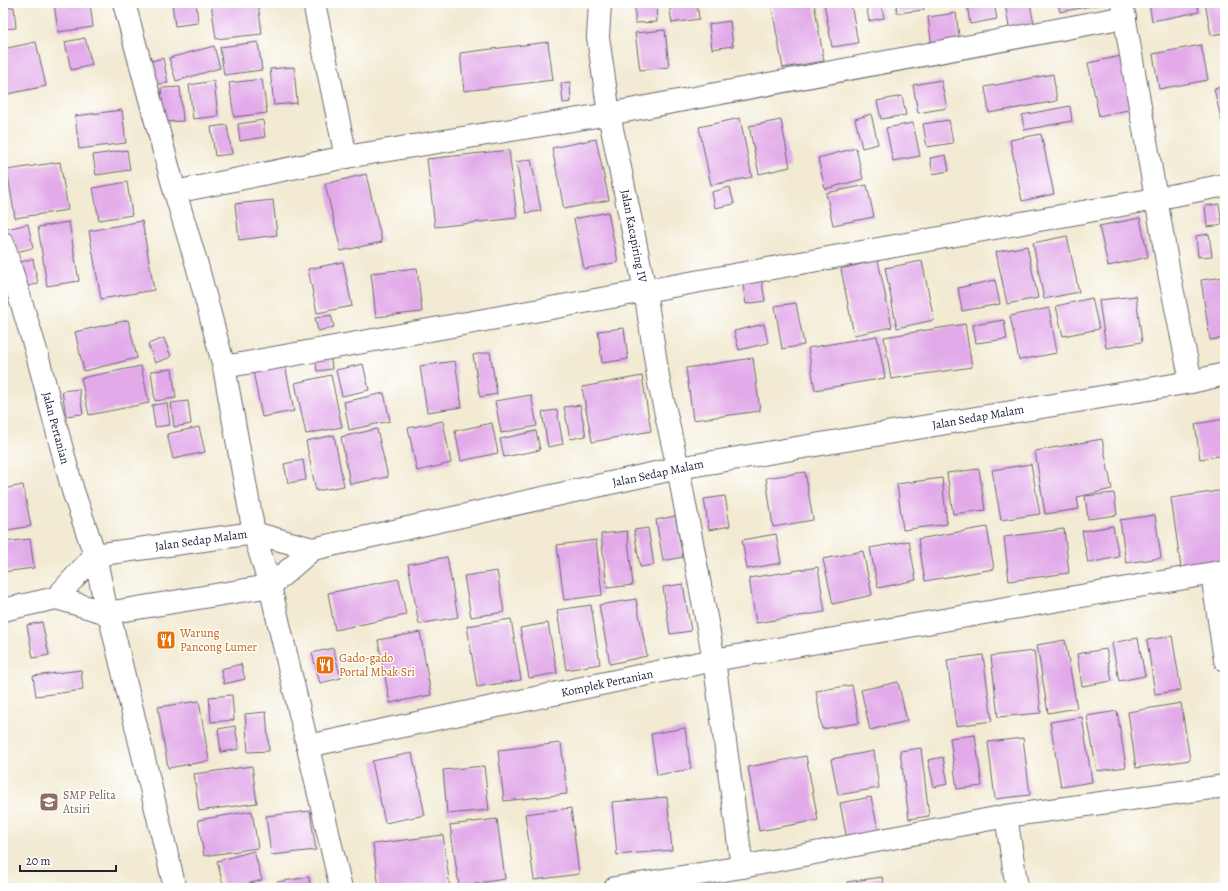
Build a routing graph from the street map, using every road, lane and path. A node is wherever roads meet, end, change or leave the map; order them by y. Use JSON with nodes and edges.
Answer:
{"nodes":[{"id":1,"x":124,"y":3,"type":"edge"},
{"id":2,"x":314,"y":3,"type":"edge"},
{"id":3,"x":600,"y":3,"type":"edge"},
{"id":4,"x":1123,"y":10,"type":"edge"},
{"id":5,"x":609,"y":114,"type":"junction"},
{"id":6,"x":346,"y":157,"type":"junction"},
{"id":7,"x":1225,"y":185,"type":"edge"},
{"id":8,"x":176,"y":192,"type":"junction"},
{"id":9,"x":1155,"y":199,"type":"junction"},
{"id":10,"x":3,"y":243,"type":"edge"},
{"id":11,"x":645,"y":290,"type":"junction"},
{"id":12,"x":224,"y":367,"type":"junction"},
{"id":13,"x":1225,"y":374,"type":"edge"},
{"id":14,"x":1191,"y":382,"type":"junction"},
{"id":15,"x":678,"y":468,"type":"junction"},
{"id":16,"x":254,"y":533,"type":"junction"},
{"id":17,"x":313,"y":549,"type":"junction"},
{"id":18,"x":95,"y":555,"type":"junction"},
{"id":19,"x":1219,"y":573,"type":"edge"},
{"id":20,"x":270,"y":586,"type":"junction"},
{"id":21,"x":56,"y":598,"type":"junction"},
{"id":22,"x":3,"y":610,"type":"edge"},
{"id":23,"x":107,"y":613,"type":"junction"},
{"id":24,"x":714,"y":660,"type":"junction"},
{"id":25,"x":1225,"y":660,"type":"edge"},
{"id":26,"x":308,"y":746,"type":"junction"},
{"id":27,"x":1225,"y":786,"type":"edge"},
{"id":28,"x":1006,"y":816,"type":"junction"},
{"id":29,"x":742,"y":867,"type":"junction"},
{"id":30,"x":175,"y":888,"type":"edge"},
{"id":31,"x":341,"y":888,"type":"edge"},
{"id":32,"x":615,"y":888,"type":"edge"},
{"id":33,"x":1017,"y":888,"type":"edge"}],
"edges":[{"from":1,"to":8,"type":"street"},
{"from":2,"to":6,"type":"street"},
{"from":3,"to":5,"type":"street","name":"Jalan Kacapiring IV"},
{"from":4,"to":5,"type":"street"},
{"from":4,"to":9,"type":"street"},
{"from":5,"to":6,"type":"street"},
{"from":5,"to":11,"type":"street","name":"Jalan Kacapiring IV"},
{"from":6,"to":8,"type":"street"},
{"from":7,"to":9,"type":"street"},
{"from":8,"to":12,"type":"street"},
{"from":9,"to":11,"type":"street"},
{"from":9,"to":14,"type":"street"},
{"from":10,"to":18,"type":"street","name":"Jalan Pertanian"},
{"from":11,"to":12,"type":"street"},
{"from":11,"to":15,"type":"street","name":"Jalan Kacapiring IV"},
{"from":12,"to":16,"type":"street"},
{"from":13,"to":14,"type":"street","name":"Jalan Sedap Malam"},
{"from":14,"to":15,"type":"street","name":"Jalan Sedap Malam"},
{"from":15,"to":17,"type":"street","name":"Jalan Sedap Malam"},
{"from":15,"to":24,"type":"street"},
{"from":16,"to":17,"type":"street","name":"Jalan Sedap Malam"},
{"from":16,"to":18,"type":"street","name":"Jalan Sedap Malam"},
{"from":16,"to":20,"type":"street"},
{"from":17,"to":20,"type":"street"},
{"from":18,"to":21,"type":"street"},
{"from":18,"to":23,"type":"street","name":"Jalan Pertanian"},
{"from":19,"to":24,"type":"street","name":"Komplek Pertanian"},
{"from":19,"to":25,"type":"street"},
{"from":20,"to":23,"type":"street"},
{"from":20,"to":26,"type":"street"},
{"from":21,"to":22,"type":"street"},
{"from":21,"to":23,"type":"street"},
{"from":23,"to":30,"type":"street","name":"Jalan Pertanian"},
{"from":24,"to":26,"type":"street","name":"Komplek Pertanian"},
{"from":24,"to":29,"type":"street"},
{"from":26,"to":31,"type":"street"},
{"from":27,"to":28,"type":"street"},
{"from":28,"to":29,"type":"street"},
{"from":28,"to":33,"type":"street"},
{"from":29,"to":32,"type":"street"}]}
